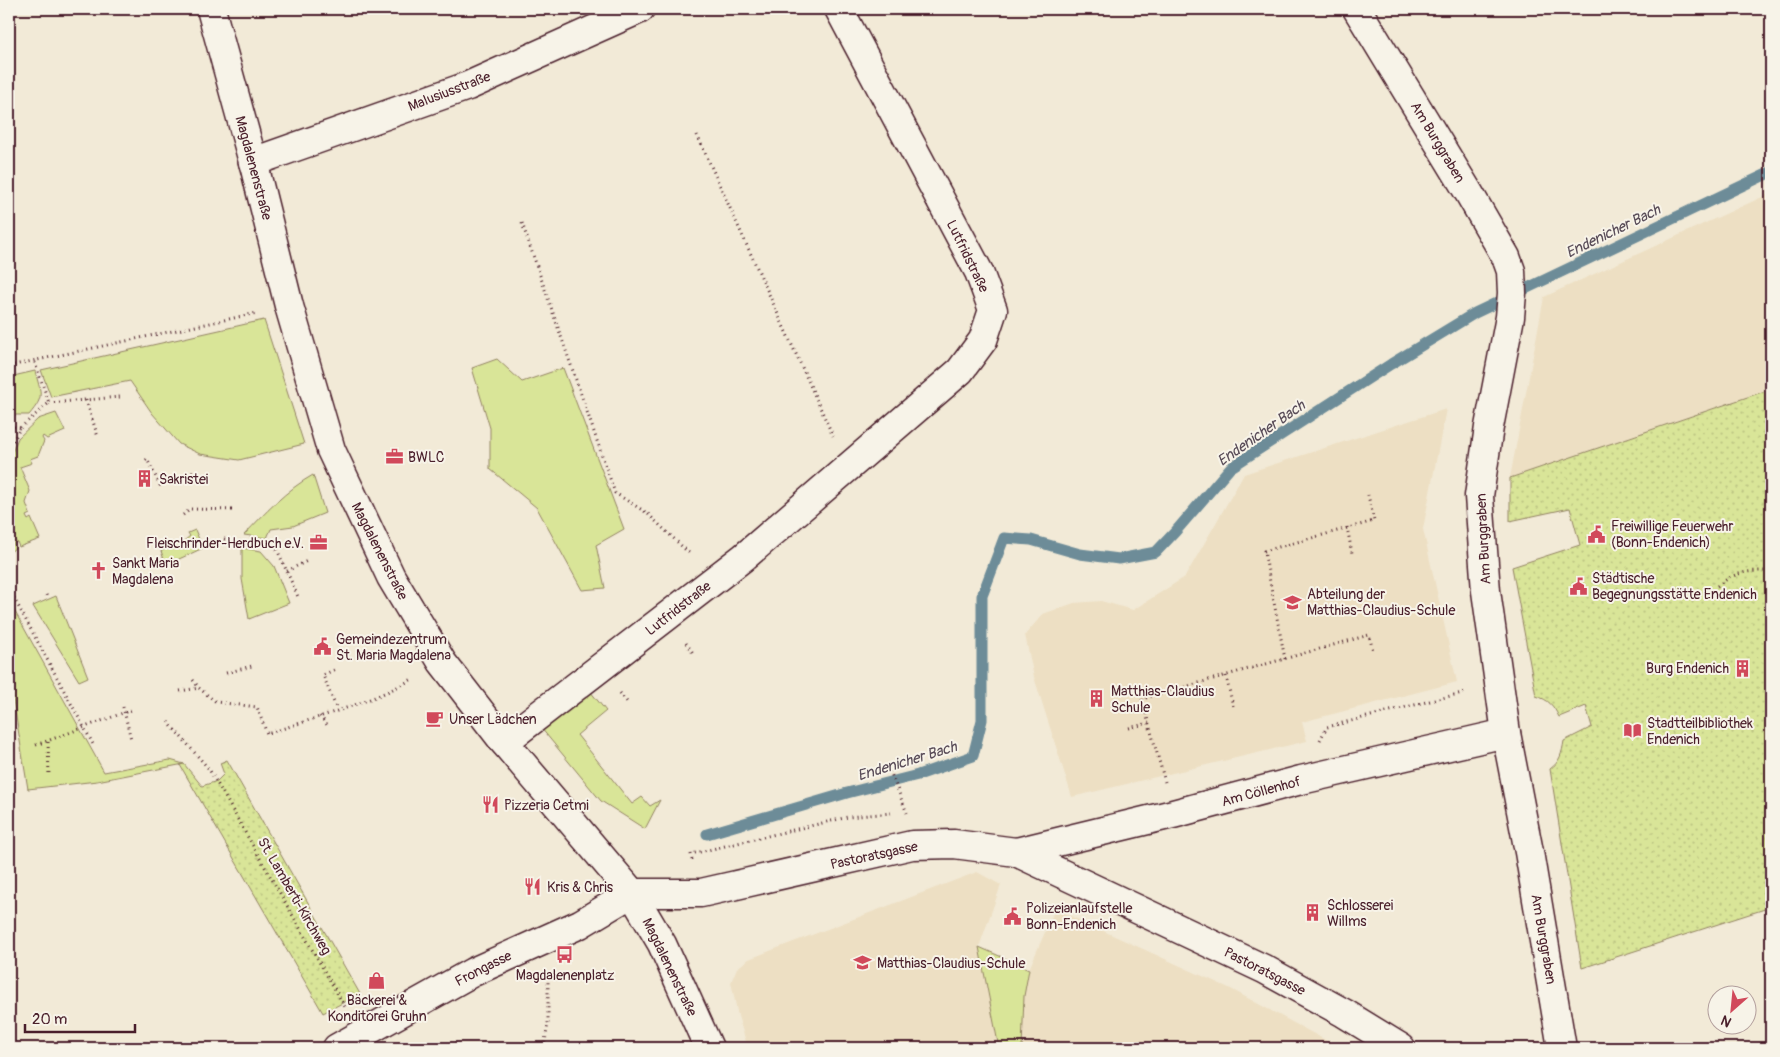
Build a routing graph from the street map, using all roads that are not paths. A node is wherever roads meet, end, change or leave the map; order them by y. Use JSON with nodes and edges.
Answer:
{"nodes":[{"id":1,"x":211,"y":9,"type":"edge"},
{"id":2,"x":640,"y":9,"type":"edge"},
{"id":3,"x":839,"y":9,"type":"edge"},
{"id":4,"x":1357,"y":9,"type":"edge"},
{"id":5,"x":253,"y":162,"type":"junction"},
{"id":6,"x":1506,"y":733,"type":"junction"},
{"id":7,"x":504,"y":742,"type":"junction"},
{"id":8,"x":1016,"y":852,"type":"junction"},
{"id":9,"x":632,"y":893,"type":"junction"},
{"id":10,"x":337,"y":1048,"type":"edge"},
{"id":11,"x":709,"y":1048,"type":"edge"},
{"id":12,"x":1401,"y":1048,"type":"edge"},
{"id":13,"x":1562,"y":1048,"type":"edge"}],
"edges":[{"from":1,"to":5,"type":"street","name":"Magdalenenstraße"},
{"from":2,"to":5,"type":"street","name":"Malusiusstraße"},
{"from":3,"to":7,"type":"street","name":"Lutfridstraße"},
{"from":4,"to":6,"type":"street","name":"Am Burggraben"},
{"from":5,"to":7,"type":"street","name":"Magdalenenstraße"},
{"from":6,"to":8,"type":"street","name":"Am Cöllenhof"},
{"from":6,"to":13,"type":"street","name":"Am Burggraben"},
{"from":7,"to":9,"type":"street","name":"Magdalenenstraße"},
{"from":8,"to":9,"type":"street","name":"Pastoratsgasse"},
{"from":8,"to":12,"type":"street","name":"Pastoratsgasse"},
{"from":9,"to":10,"type":"street","name":"Frongasse"},
{"from":9,"to":11,"type":"street","name":"Magdalenenstraße"}]}
